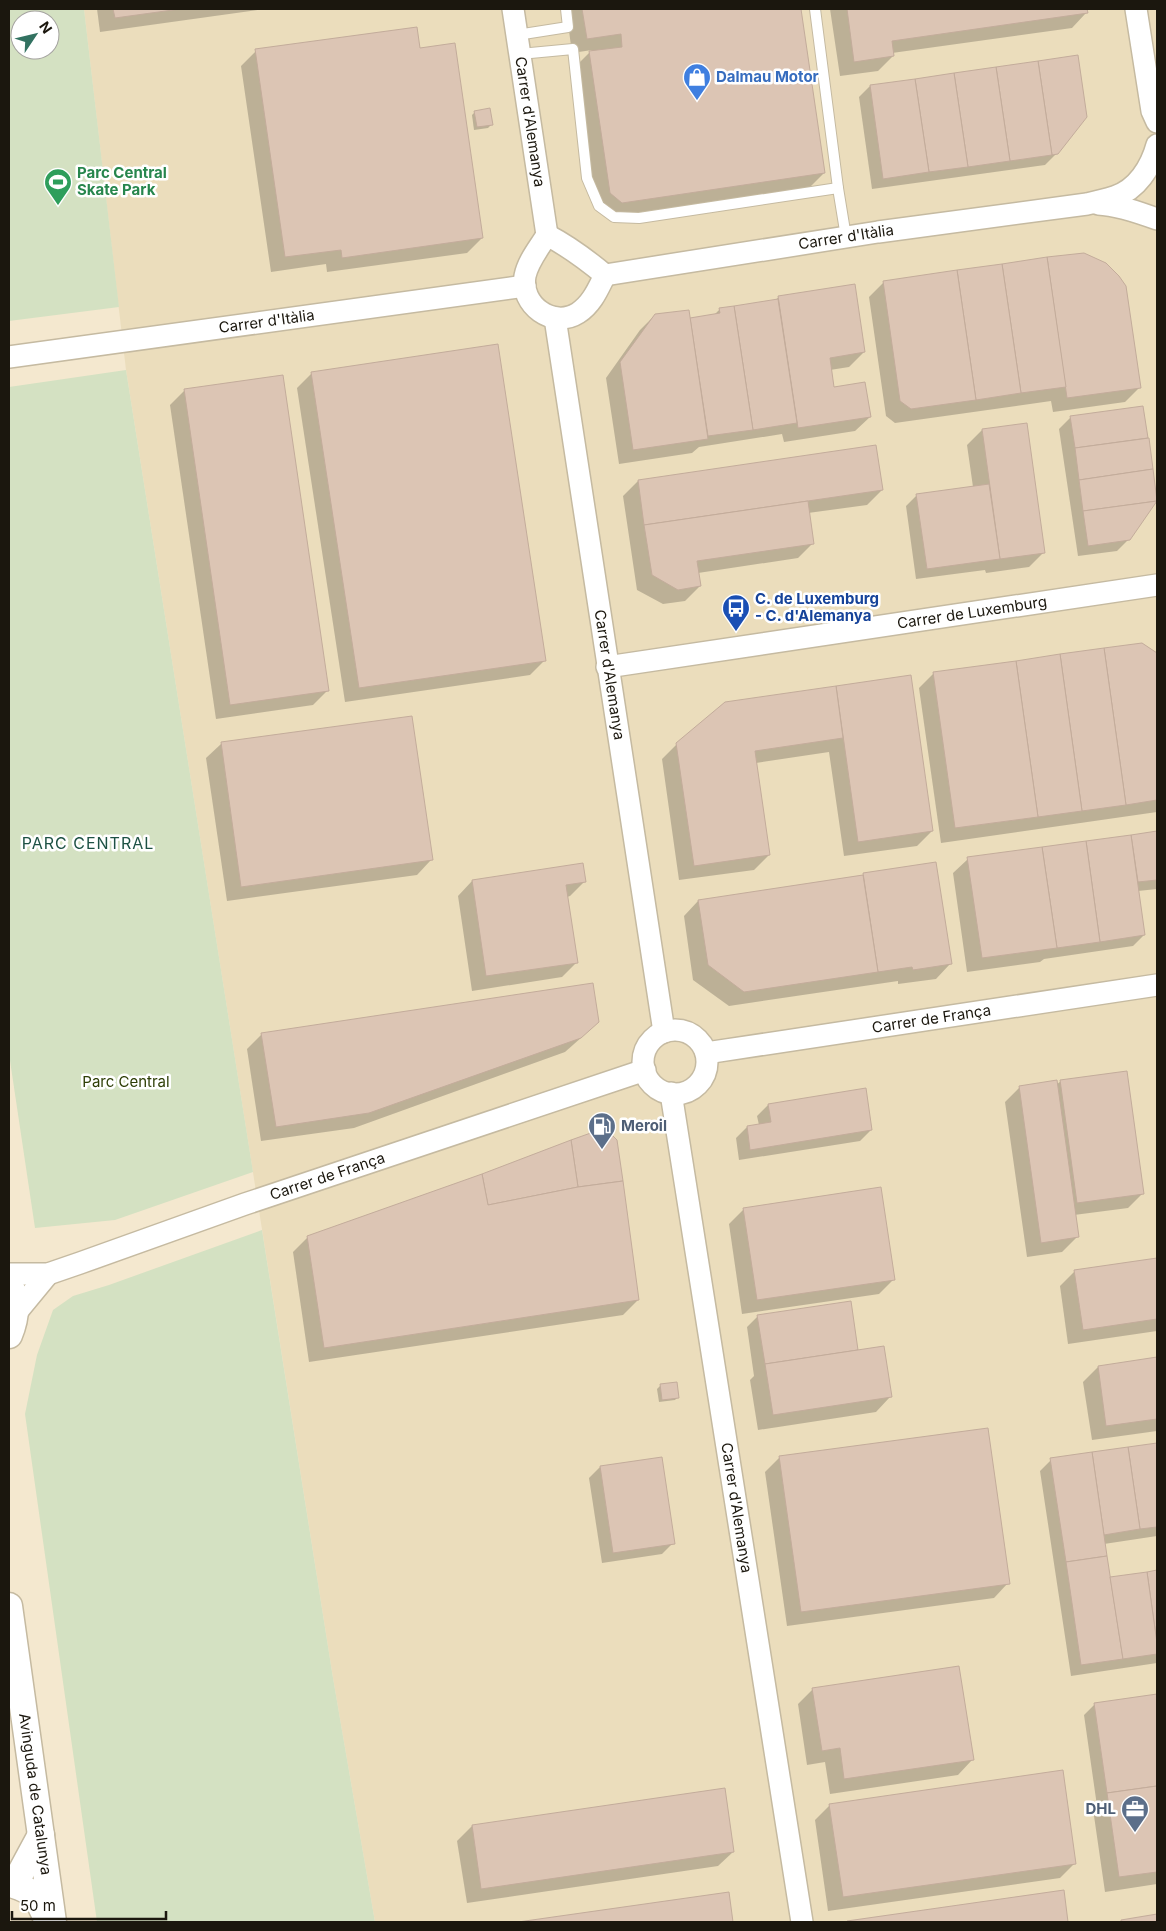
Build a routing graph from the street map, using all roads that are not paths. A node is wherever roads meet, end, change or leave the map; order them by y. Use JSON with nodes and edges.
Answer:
{"nodes":[{"id":1,"x":513,"y":9,"type":"edge"},
{"id":2,"x":566,"y":9,"type":"edge"},
{"id":3,"x":815,"y":9,"type":"edge"},
{"id":4,"x":1136,"y":9,"type":"edge"},
{"id":5,"x":519,"y":45,"type":"junction"},
{"id":6,"x":1157,"y":122,"type":"edge"},
{"id":7,"x":1157,"y":145,"type":"edge"},
{"id":8,"x":838,"y":188,"type":"junction"},
{"id":9,"x":1087,"y":204,"type":"junction"},
{"id":10,"x":1157,"y":219,"type":"edge"},
{"id":11,"x":547,"y":235,"type":"junction"},
{"id":12,"x":846,"y":237,"type":"junction"},
{"id":13,"x":605,"y":275,"type":"junction"},
{"id":14,"x":525,"y":286,"type":"junction"},
{"id":15,"x":555,"y":318,"type":"junction"},
{"id":16,"x":9,"y":357,"type":"edge"},
{"id":17,"x":1157,"y":585,"type":"edge"},
{"id":18,"x":608,"y":667,"type":"junction"},
{"id":19,"x":1157,"y":984,"type":"edge"},
{"id":20,"x":664,"y":1032,"type":"junction"},
{"id":21,"x":706,"y":1053,"type":"junction"},
{"id":22,"x":645,"y":1070,"type":"junction"},
{"id":23,"x":671,"y":1093,"type":"junction"},
{"id":24,"x":9,"y":1274,"type":"edge"},
{"id":25,"x":48,"y":1274,"type":"junction"},
{"id":26,"x":9,"y":1284,"type":"edge"},
{"id":27,"x":12,"y":1324,"type":"edge"},
{"id":28,"x":9,"y":1606,"type":"edge"},
{"id":29,"x":40,"y":1835,"type":"junction"},
{"id":30,"x":11,"y":1884,"type":"edge"},
{"id":31,"x":48,"y":1922,"type":"edge"},
{"id":32,"x":53,"y":1922,"type":"edge"},
{"id":33,"x":802,"y":1922,"type":"edge"}],
"edges":[{"from":1,"to":5,"type":"street","name":"Carrer d'Alemanya"},
{"from":2,"to":5,"type":"lane"},
{"from":3,"to":8,"type":"lane"},
{"from":4,"to":6,"type":"street"},
{"from":5,"to":8,"type":"lane"},
{"from":5,"to":11,"type":"street","name":"Carrer d'Alemanya"},
{"from":7,"to":9,"type":"street","name":"Carrer d'Itàlia"},
{"from":8,"to":12,"type":"lane"},
{"from":9,"to":10,"type":"street","name":"Carrer d'Itàlia"},
{"from":9,"to":12,"type":"street","name":"Carrer d'Itàlia"},
{"from":11,"to":13,"type":"street"},
{"from":11,"to":14,"type":"street"},
{"from":12,"to":13,"type":"street","name":"Carrer d'Itàlia"},
{"from":13,"to":15,"type":"street"},
{"from":14,"to":15,"type":"street"},
{"from":14,"to":16,"type":"street","name":"Carrer d'Itàlia"},
{"from":15,"to":18,"type":"street","name":"Carrer d'Alemanya"},
{"from":17,"to":18,"type":"street","name":"Carrer de Luxemburg"},
{"from":18,"to":20,"type":"street","name":"Carrer d'Alemanya"},
{"from":19,"to":21,"type":"street","name":"Carrer de França"},
{"from":20,"to":21,"type":"street"},
{"from":20,"to":22,"type":"street"},
{"from":21,"to":23,"type":"street"},
{"from":22,"to":23,"type":"street"},
{"from":22,"to":25,"type":"street","name":"Carrer de França"},
{"from":23,"to":33,"type":"street","name":"Carrer d'Alemanya"},
{"from":24,"to":25,"type":"street","name":"Carrer de França"},
{"from":25,"to":27,"type":"street"},
{"from":26,"to":27,"type":"street"},
{"from":28,"to":29,"type":"street","name":"Avinguda de Catalunya"},
{"from":29,"to":30,"type":"street"},
{"from":29,"to":32,"type":"street","name":"Avinguda de Catalunya"},
{"from":30,"to":31,"type":"street"}]}
